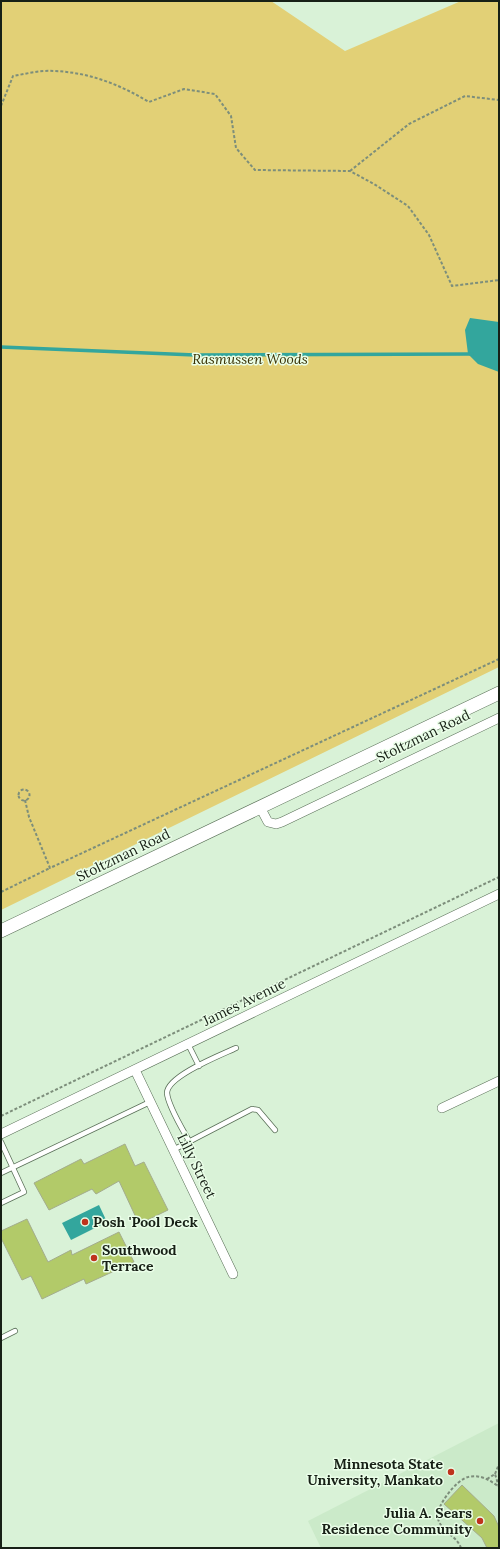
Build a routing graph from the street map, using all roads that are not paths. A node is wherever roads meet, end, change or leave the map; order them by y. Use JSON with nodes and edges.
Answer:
{"nodes":[{"id":1,"x":499,"y":693,"type":"edge"},
{"id":2,"x":499,"y":718,"type":"edge"},
{"id":3,"x":260,"y":807,"type":"junction"},
{"id":4,"x":499,"y":894,"type":"edge"},
{"id":5,"x":1,"y":931,"type":"edge"},
{"id":6,"x":188,"y":1044,"type":"junction"},
{"id":7,"x":236,"y":1048,"type":"dead end"},
{"id":8,"x":199,"y":1066,"type":"junction"},
{"id":9,"x":135,"y":1070,"type":"junction"},
{"id":10,"x":499,"y":1081,"type":"edge"},
{"id":11,"x":150,"y":1102,"type":"junction"},
{"id":12,"x":442,"y":1108,"type":"dead end"},
{"id":13,"x":275,"y":1130,"type":"dead end"},
{"id":14,"x":1,"y":1134,"type":"edge"},
{"id":15,"x":1,"y":1142,"type":"edge"},
{"id":16,"x":189,"y":1142,"type":"junction"},
{"id":17,"x":174,"y":1150,"type":"junction"},
{"id":18,"x":13,"y":1167,"type":"junction"},
{"id":19,"x":1,"y":1173,"type":"edge"},
{"id":20,"x":1,"y":1203,"type":"edge"},
{"id":21,"x":233,"y":1274,"type":"dead end"},
{"id":22,"x":15,"y":1331,"type":"dead end"},
{"id":23,"x":1,"y":1338,"type":"edge"}],
"edges":[{"from":1,"to":3,"type":"street","name":"Stoltzman Road"},
{"from":2,"to":3,"type":"street","name":"Stoltzman Road"},
{"from":3,"to":5,"type":"street","name":"Stoltzman Road"},
{"from":4,"to":6,"type":"street","name":"James Avenue"},
{"from":6,"to":8,"type":"lane"},
{"from":6,"to":9,"type":"street","name":"James Avenue"},
{"from":7,"to":8,"type":"lane"},
{"from":8,"to":16,"type":"lane"},
{"from":9,"to":11,"type":"street","name":"Lilly Street"},
{"from":9,"to":14,"type":"street","name":"James Avenue"},
{"from":10,"to":12,"type":"street"},
{"from":11,"to":17,"type":"street","name":"Lilly Street"},
{"from":11,"to":18,"type":"lane"},
{"from":13,"to":16,"type":"lane"},
{"from":15,"to":18,"type":"lane"},
{"from":16,"to":17,"type":"lane"},
{"from":17,"to":21,"type":"street","name":"Lilly Street"},
{"from":18,"to":19,"type":"lane"},
{"from":18,"to":20,"type":"lane"},
{"from":22,"to":23,"type":"lane"}]}
